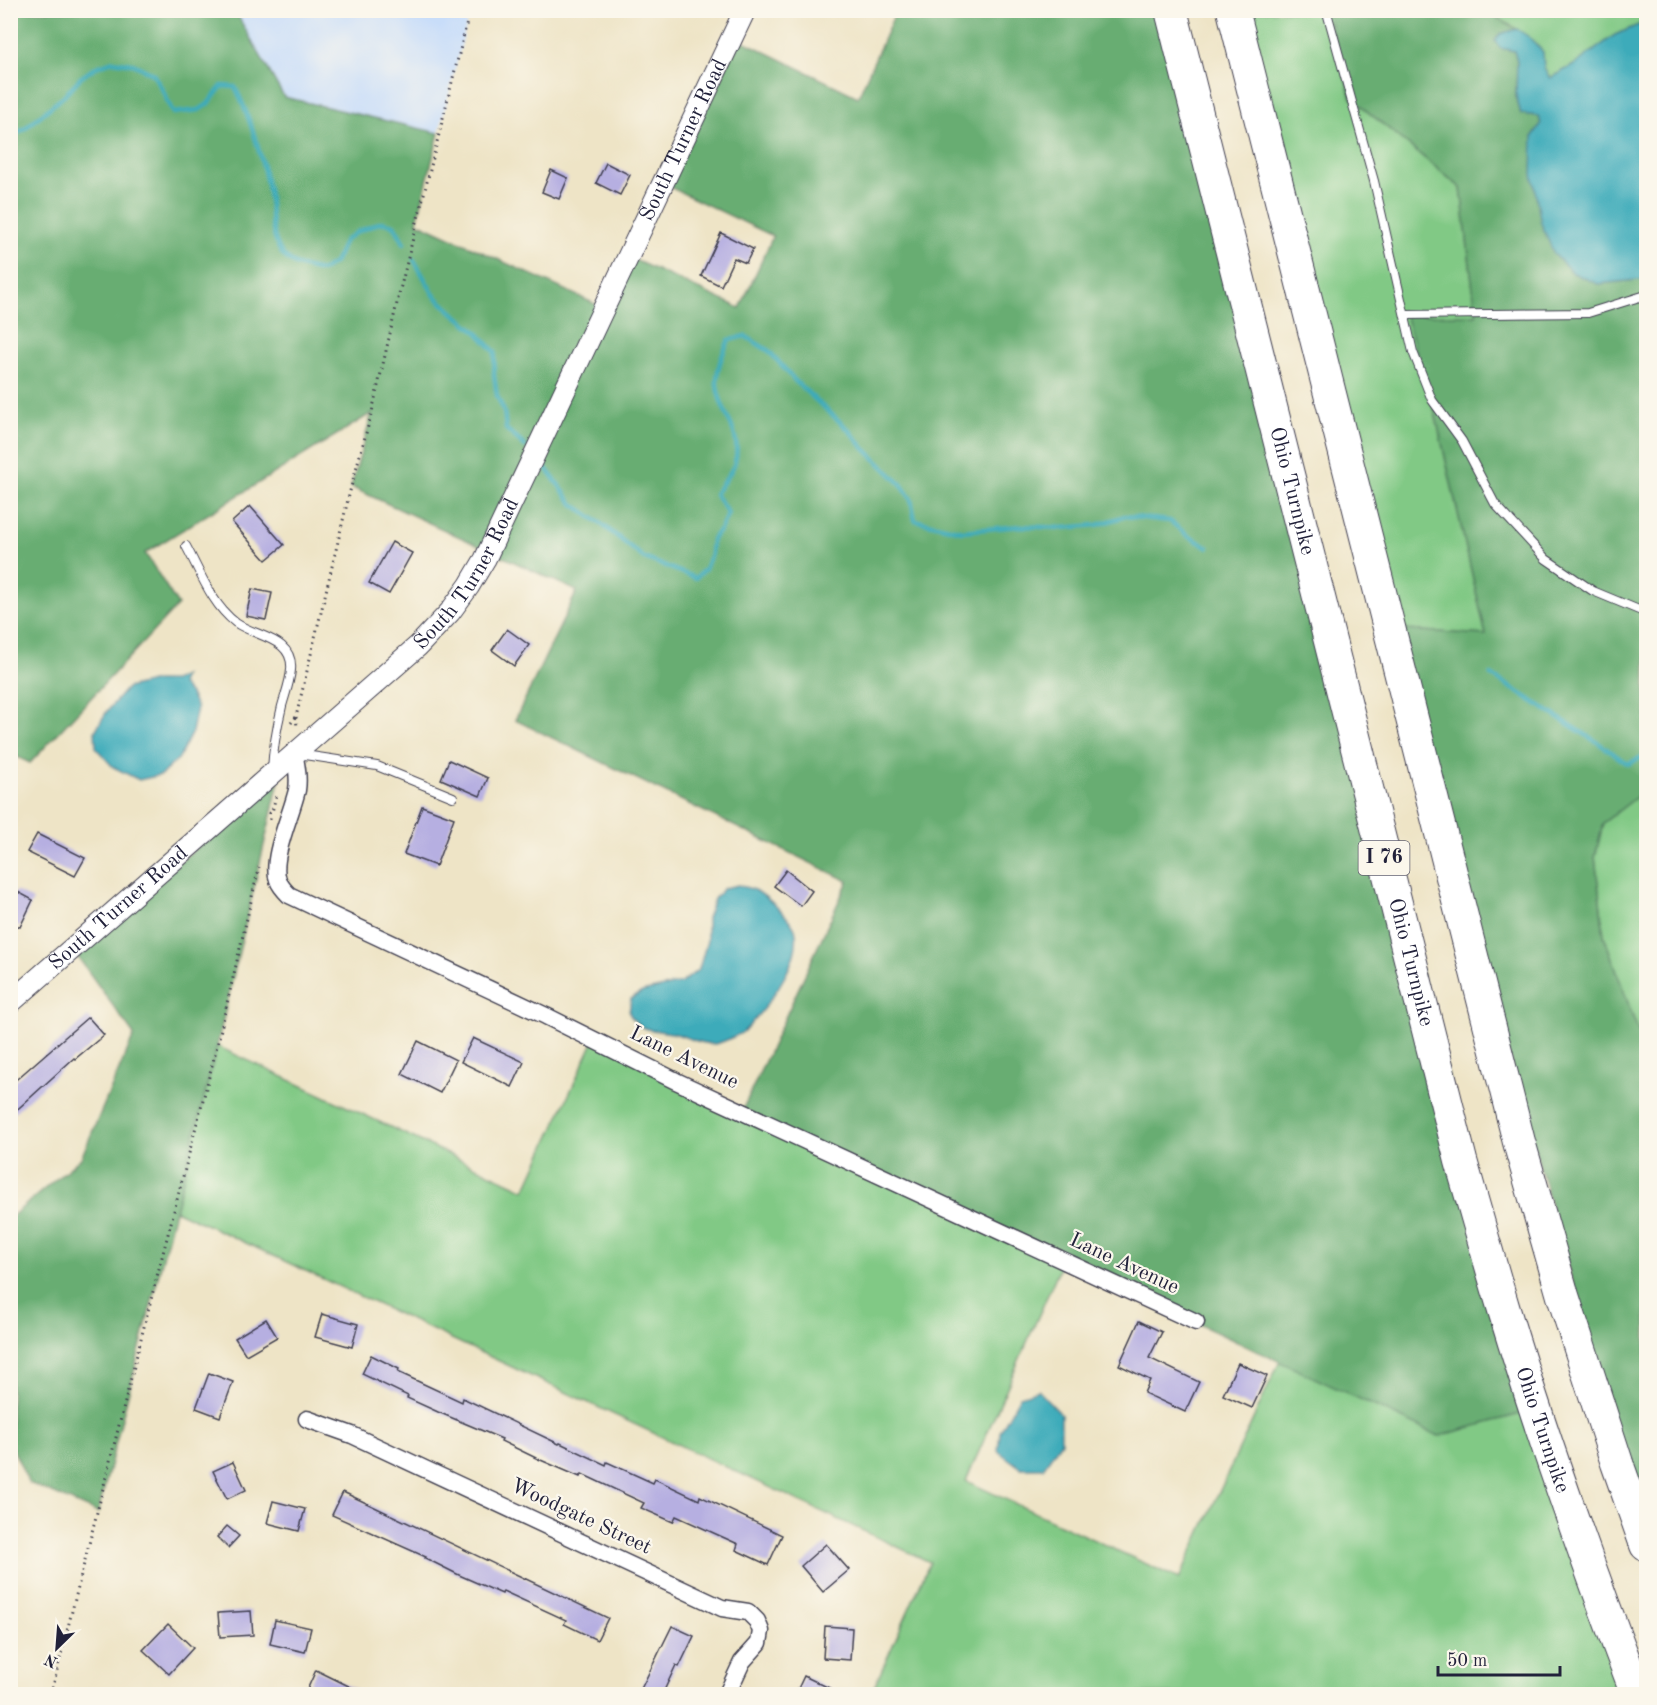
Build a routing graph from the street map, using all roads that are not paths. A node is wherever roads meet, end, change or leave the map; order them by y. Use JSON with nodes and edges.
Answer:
{"nodes":[{"id":1,"x":745,"y":10,"type":"edge"},
{"id":2,"x":1171,"y":10,"type":"edge"},
{"id":3,"x":1233,"y":10,"type":"edge"},
{"id":4,"x":1328,"y":10,"type":"edge"},
{"id":5,"x":1647,"y":295,"type":"edge"},
{"id":6,"x":1405,"y":315,"type":"junction"},
{"id":7,"x":186,"y":546,"type":"dead end"},
{"id":8,"x":1647,"y":614,"type":"edge"},
{"id":9,"x":294,"y":754,"type":"junction"},
{"id":10,"x":272,"y":773,"type":"junction"},
{"id":11,"x":453,"y":797,"type":"dead end"},
{"id":12,"x":10,"y":1003,"type":"edge"},
{"id":13,"x":1196,"y":1322,"type":"dead end"},
{"id":14,"x":307,"y":1419,"type":"dead end"},
{"id":15,"x":1647,"y":1545,"type":"edge"},
{"id":16,"x":727,"y":1695,"type":"edge"},
{"id":17,"x":1637,"y":1695,"type":"edge"}],
"edges":[{"from":1,"to":9,"type":"street","name":"South Turner Road"},
{"from":2,"to":17,"type":"highway","name":"Ohio Turnpike","number":"I 76"},
{"from":3,"to":15,"type":"highway"},
{"from":4,"to":6,"type":"lane"},
{"from":5,"to":6,"type":"lane"},
{"from":6,"to":8,"type":"lane"},
{"from":7,"to":10,"type":"lane"},
{"from":9,"to":10,"type":"street","name":"South Turner Road"},
{"from":9,"to":11,"type":"lane"},
{"from":9,"to":13,"type":"street","name":"Lane Avenue"},
{"from":10,"to":12,"type":"street","name":"South Turner Road"},
{"from":14,"to":16,"type":"street","name":"Woodgate Street"}]}
